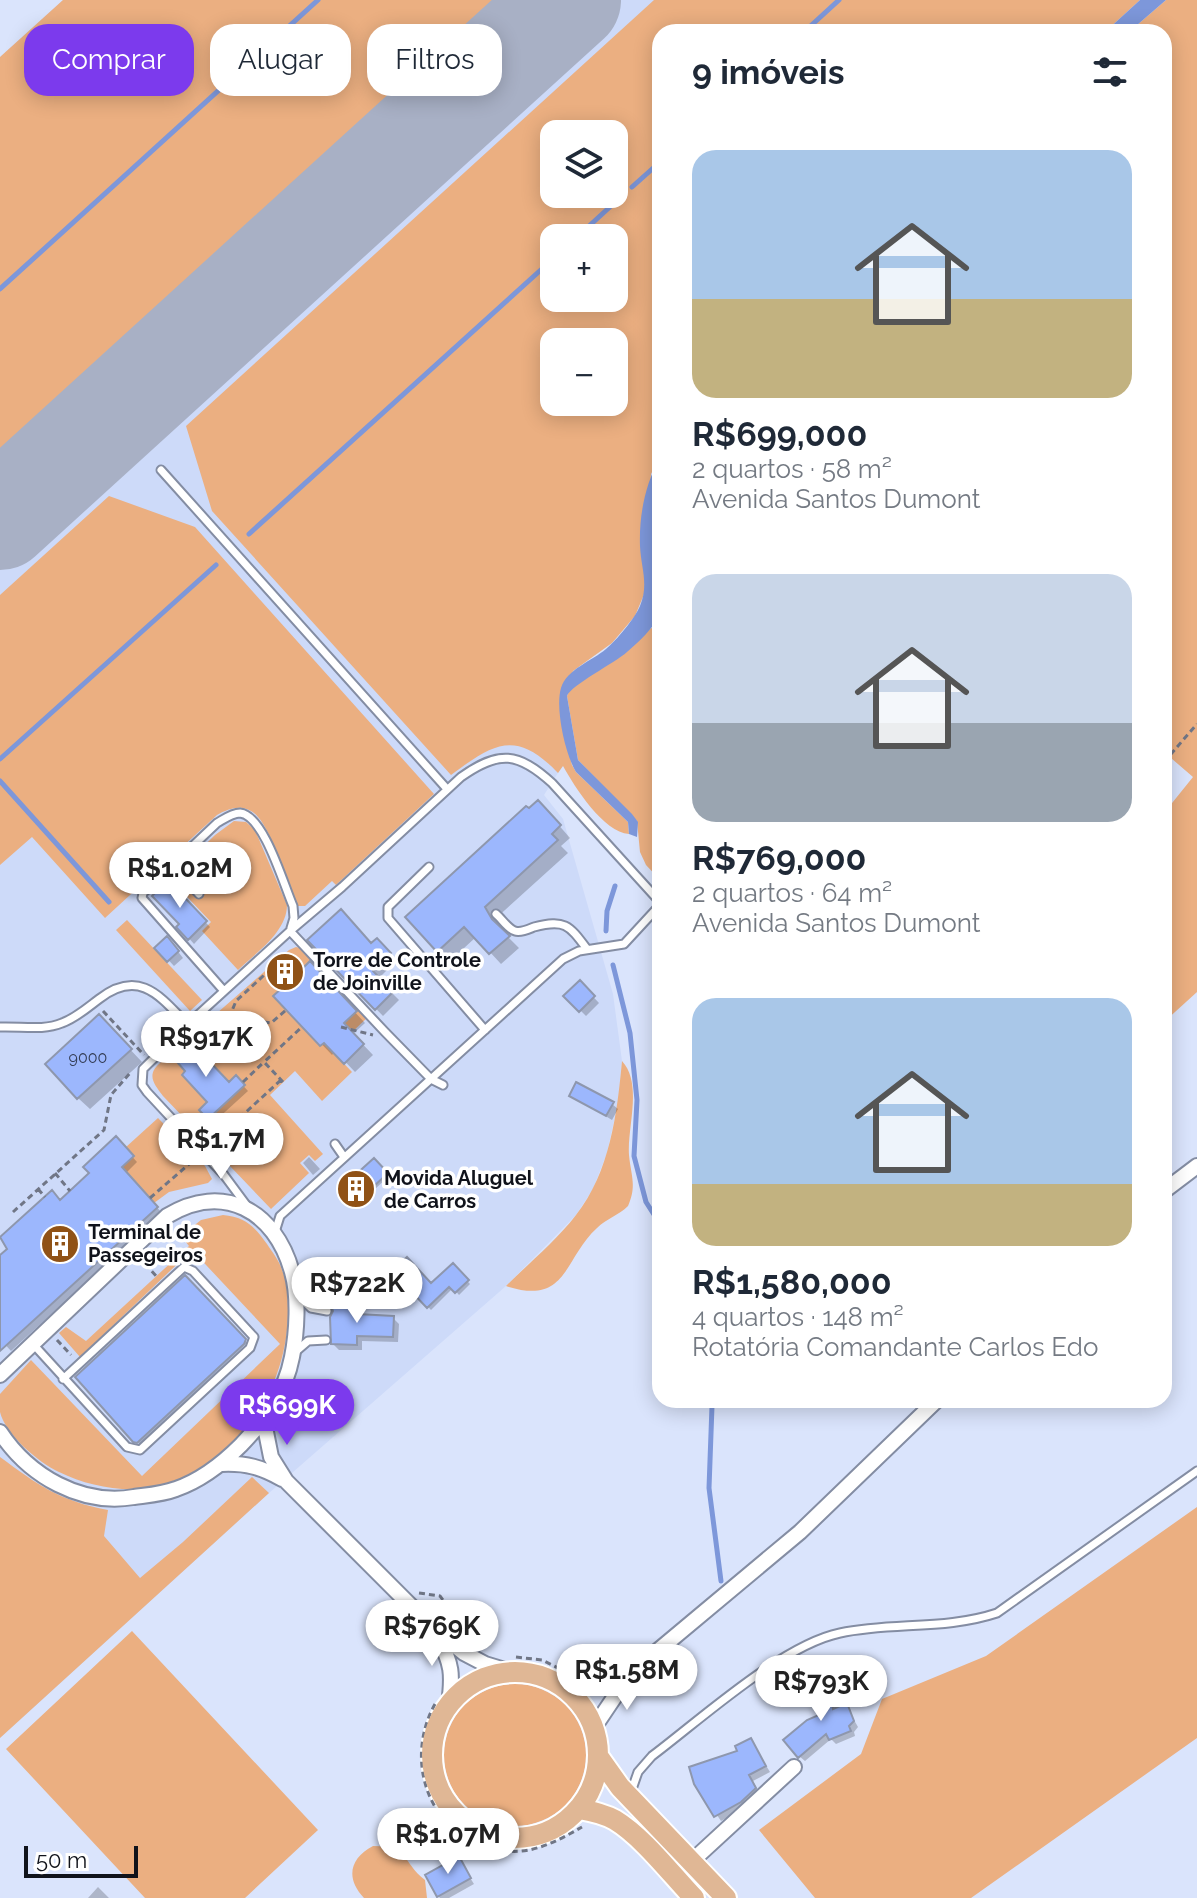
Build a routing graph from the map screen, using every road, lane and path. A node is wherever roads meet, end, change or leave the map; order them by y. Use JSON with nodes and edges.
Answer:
{"nodes":[{"id":1,"x":161,"y":470,"type":"dead end"},
{"id":2,"x":1197,"y":724,"type":"edge"},
{"id":3,"x":1172,"y":753,"type":"edge"},
{"id":4,"x":447,"y":789,"type":"junction"},
{"id":5,"x":173,"y":866,"type":"junction"},
{"id":6,"x":429,"y":867,"type":"dead end"},
{"id":7,"x":199,"y":894,"type":"dead end"},
{"id":8,"x":652,"y":895,"type":"edge"},
{"id":9,"x":652,"y":913,"type":"edge"},
{"id":10,"x":496,"y":914,"type":"dead end"},
{"id":11,"x":290,"y":931,"type":"junction"},
{"id":12,"x":587,"y":949,"type":"junction"},
{"id":13,"x":278,"y":968,"type":"dead end"},
{"id":14,"x":224,"y":991,"type":"junction"},
{"id":15,"x":95,"y":1002,"type":"junction"},
{"id":16,"x":286,"y":1010,"type":"dead end"},
{"id":17,"x":199,"y":1014,"type":"junction"},
{"id":18,"x":229,"y":1018,"type":"junction"},
{"id":19,"x":187,"y":1024,"type":"junction"},
{"id":20,"x":0,"y":1027,"type":"edge"},
{"id":21,"x":302,"y":1027,"type":"dead end"},
{"id":22,"x":341,"y":1027,"type":"dead end"},
{"id":23,"x":485,"y":1030,"type":"junction"},
{"id":24,"x":385,"y":1032,"type":"junction"},
{"id":25,"x":147,"y":1057,"type":"dead end"},
{"id":26,"x":264,"y":1062,"type":"junction"},
{"id":27,"x":136,"y":1068,"type":"dead end"},
{"id":28,"x":431,"y":1079,"type":"junction"},
{"id":29,"x":243,"y":1082,"type":"dead end"},
{"id":30,"x":443,"y":1085,"type":"dead end"},
{"id":31,"x":335,"y":1144,"type":"dead end"},
{"id":32,"x":203,"y":1152,"type":"junction"},
{"id":33,"x":344,"y":1157,"type":"junction"},
{"id":34,"x":1197,"y":1166,"type":"edge"},
{"id":35,"x":55,"y":1173,"type":"junction"},
{"id":36,"x":1172,"y":1185,"type":"edge"},
{"id":37,"x":38,"y":1189,"type":"junction"},
{"id":38,"x":70,"y":1191,"type":"dead end"},
{"id":39,"x":45,"y":1197,"type":"dead end"},
{"id":40,"x":150,"y":1198,"type":"dead end"},
{"id":41,"x":13,"y":1212,"type":"dead end"},
{"id":42,"x":256,"y":1215,"type":"junction"},
{"id":43,"x":280,"y":1216,"type":"junction"},
{"id":44,"x":275,"y":1232,"type":"junction"},
{"id":45,"x":150,"y":1250,"type":"dead end"},
{"id":46,"x":164,"y":1284,"type":"junction"},
{"id":47,"x":295,"y":1292,"type":"junction"},
{"id":48,"x":327,"y":1311,"type":"dead end"},
{"id":49,"x":326,"y":1340,"type":"dead end"},
{"id":50,"x":33,"y":1344,"type":"junction"},
{"id":51,"x":293,"y":1355,"type":"junction"},
{"id":52,"x":0,"y":1375,"type":"edge"},
{"id":53,"x":63,"y":1379,"type":"junction"},
{"id":54,"x":929,"y":1408,"type":"edge"},
{"id":55,"x":264,"y":1422,"type":"junction"},
{"id":56,"x":3,"y":1437,"type":"edge"},
{"id":57,"x":222,"y":1464,"type":"junction"},
{"id":58,"x":1197,"y":1471,"type":"edge"},
{"id":59,"x":286,"y":1481,"type":"junction"},
{"id":60,"x":434,"y":1629,"type":"junction"},
{"id":61,"x":511,"y":1672,"type":"junction"},
{"id":62,"x":630,"y":1674,"type":"junction"},
{"id":63,"x":566,"y":1690,"type":"junction"},
{"id":64,"x":443,"y":1702,"type":"junction"},
{"id":65,"x":593,"y":1729,"type":"junction"},
{"id":66,"x":598,"y":1756,"type":"junction"},
{"id":67,"x":794,"y":1767,"type":"dead end"},
{"id":68,"x":630,"y":1798,"type":"junction"},
{"id":69,"x":580,"y":1818,"type":"junction"},
{"id":70,"x":691,"y":1862,"type":"junction"},
{"id":71,"x":694,"y":1898,"type":"edge"},
{"id":72,"x":726,"y":1898,"type":"edge"}],
"edges":[{"from":1,"to":4,"type":"lane"},
{"from":2,"to":3,"type":"path"},
{"from":4,"to":8,"type":"lane"},
{"from":4,"to":11,"type":"lane"},
{"from":5,"to":7,"type":"lane"},
{"from":5,"to":11,"type":"lane"},
{"from":5,"to":14,"type":"lane"},
{"from":6,"to":23,"type":"lane"},
{"from":9,"to":12,"type":"lane"},
{"from":10,"to":12,"type":"lane"},
{"from":11,"to":14,"type":"lane"},
{"from":11,"to":24,"type":"lane"},
{"from":12,"to":23,"type":"lane"},
{"from":13,"to":18,"type":"path"},
{"from":14,"to":17,"type":"lane"},
{"from":15,"to":19,"type":"lane"},
{"from":15,"to":20,"type":"lane"},
{"from":15,"to":25,"type":"path"},
{"from":16,"to":18,"type":"path"},
{"from":17,"to":18,"type":"path"},
{"from":17,"to":19,"type":"lane"},
{"from":19,"to":32,"type":"lane"},
{"from":21,"to":26,"type":"path"},
{"from":22,"to":24,"type":"path"},
{"from":23,"to":28,"type":"lane"},
{"from":24,"to":28,"type":"lane"},
{"from":26,"to":29,"type":"path"},
{"from":26,"to":32,"type":"path"},
{"from":27,"to":35,"type":"path"},
{"from":28,"to":30,"type":"lane"},
{"from":28,"to":33,"type":"lane"},
{"from":31,"to":33,"type":"lane"},
{"from":32,"to":40,"type":"path"},
{"from":32,"to":42,"type":"lane"},
{"from":33,"to":43,"type":"lane"},
{"from":34,"to":36,"type":"street"},
{"from":35,"to":37,"type":"path"},
{"from":35,"to":38,"type":"path"},
{"from":37,"to":39,"type":"path"},
{"from":37,"to":41,"type":"path"},
{"from":42,"to":43,"type":"lane"},
{"from":42,"to":44,"type":"street"},
{"from":42,"to":50,"type":"street"},
{"from":43,"to":44,"type":"lane"},
{"from":44,"to":47,"type":"street"},
{"from":45,"to":46,"type":"path"},
{"from":46,"to":53,"type":"lane"},
{"from":46,"to":53,"type":"lane"},
{"from":47,"to":48,"type":"lane"},
{"from":47,"to":51,"type":"street"},
{"from":49,"to":51,"type":"lane"},
{"from":50,"to":52,"type":"street"},
{"from":50,"to":53,"type":"lane"},
{"from":51,"to":55,"type":"street"},
{"from":54,"to":62,"type":"street"},
{"from":55,"to":57,"type":"street"},
{"from":55,"to":59,"type":"street"},
{"from":56,"to":57,"type":"street"},
{"from":57,"to":59,"type":"street"},
{"from":58,"to":68,"type":"lane"},
{"from":59,"to":60,"type":"street"},
{"from":60,"to":61,"type":"street"},
{"from":60,"to":64,"type":"street"},
{"from":61,"to":63,"type":"main road"},
{"from":61,"to":64,"type":"main road"},
{"from":62,"to":63,"type":"street"},
{"from":62,"to":65,"type":"street"},
{"from":63,"to":65,"type":"main road"},
{"from":64,"to":69,"type":"main road"},
{"from":64,"to":69,"type":"path"},
{"from":65,"to":66,"type":"main road"},
{"from":66,"to":68,"type":"main road"},
{"from":66,"to":69,"type":"main road"},
{"from":67,"to":70,"type":"street"},
{"from":68,"to":70,"type":"main road"},
{"from":69,"to":71,"type":"main road"},
{"from":70,"to":72,"type":"main road"}]}
